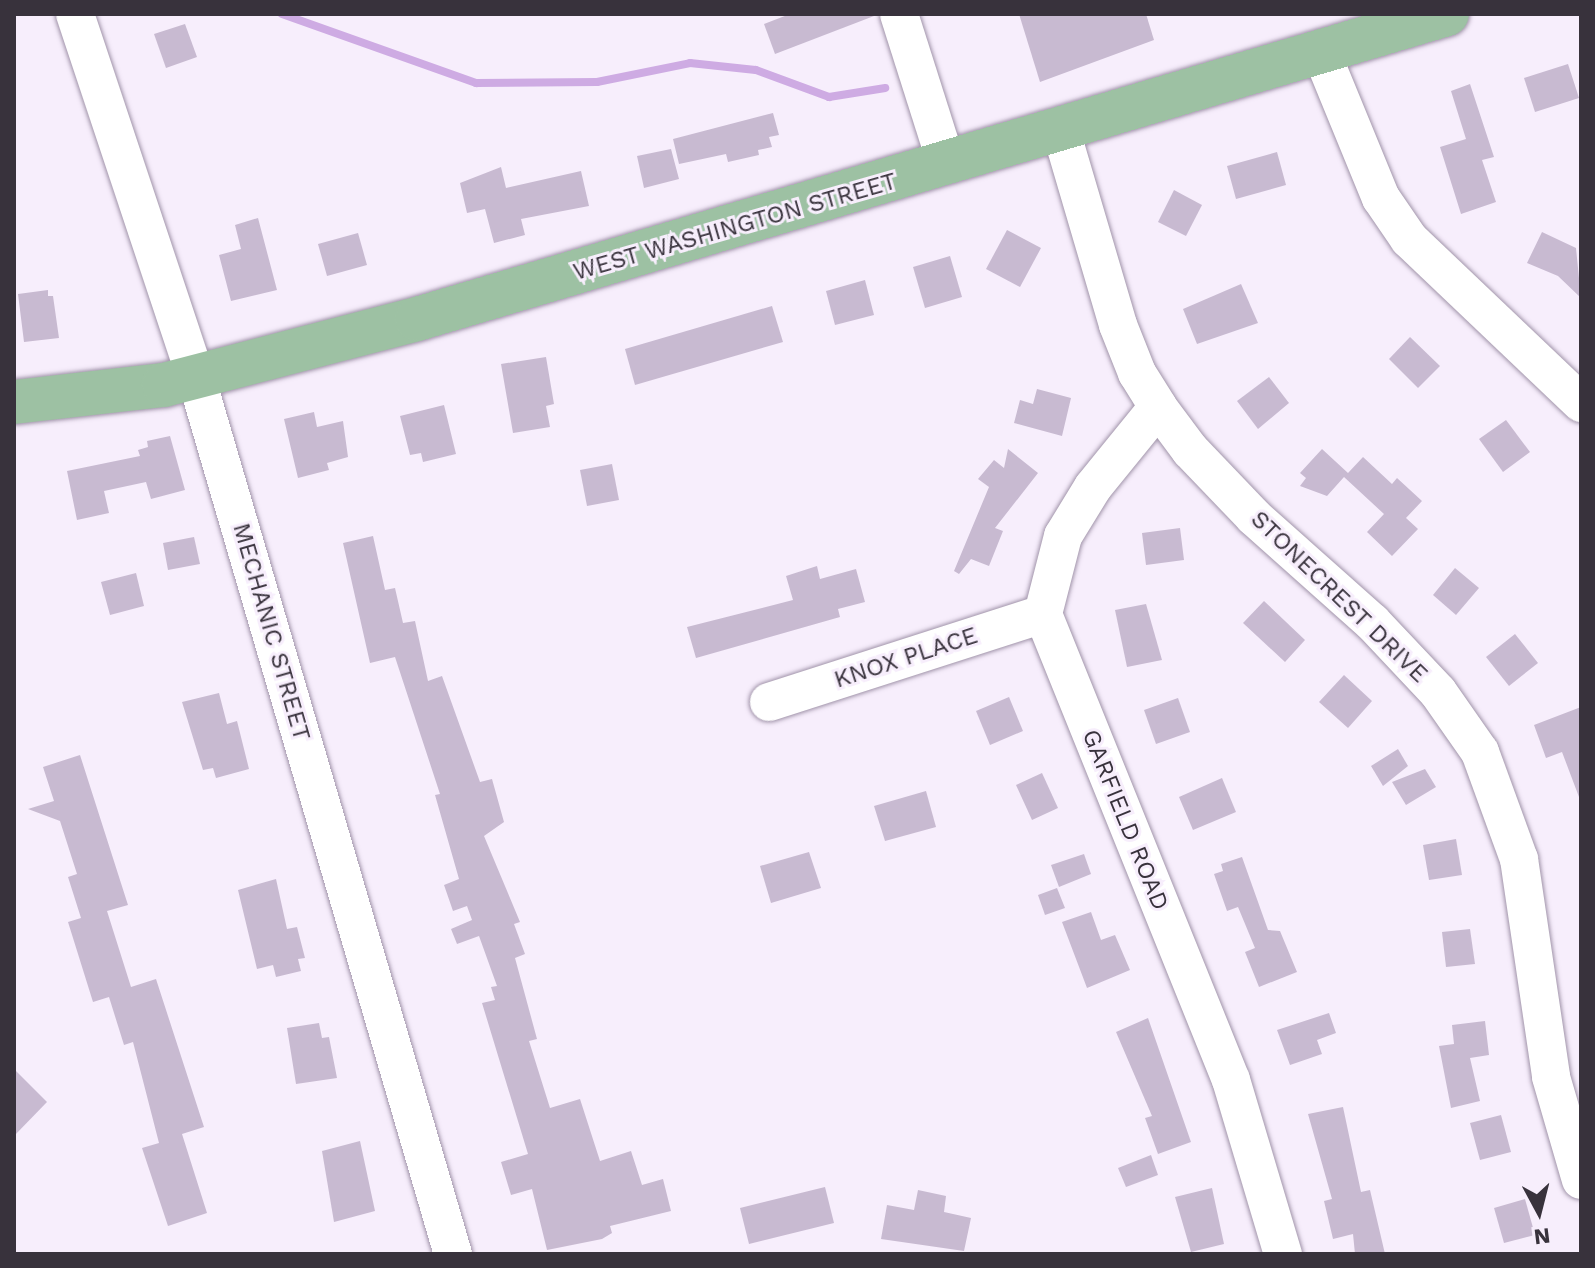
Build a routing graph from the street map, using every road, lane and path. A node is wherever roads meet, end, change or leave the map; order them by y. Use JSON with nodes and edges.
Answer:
{"nodes":[{"id":1,"x":75,"y":14,"type":"edge"},
{"id":2,"x":899,"y":14,"type":"edge"},
{"id":3,"x":1447,"y":14,"type":"edge"},
{"id":4,"x":1321,"y":52,"type":"junction"},
{"id":5,"x":1061,"y":131,"type":"junction"},
{"id":6,"x":947,"y":165,"type":"junction"},
{"id":7,"x":196,"y":377,"type":"junction"},
{"id":8,"x":14,"y":402,"type":"edge"},
{"id":9,"x":1581,"y":403,"type":"edge"},
{"id":10,"x":1158,"y":407,"type":"junction"},
{"id":11,"x":1043,"y":614,"type":"junction"},
{"id":12,"x":769,"y":702,"type":"dead end"},
{"id":13,"x":1581,"y":1180,"type":"edge"},
{"id":14,"x":453,"y":1254,"type":"edge"},
{"id":15,"x":1283,"y":1254,"type":"edge"}],
"edges":[{"from":1,"to":7,"type":"street","name":"MECHANIC STREET"},
{"from":2,"to":6,"type":"street"},
{"from":3,"to":4,"type":"main road","name":"WEST WASHINGTON STREET"},
{"from":4,"to":5,"type":"main road","name":"WEST WASHINGTON STREET"},
{"from":4,"to":9,"type":"street"},
{"from":5,"to":6,"type":"main road","name":"WEST WASHINGTON STREET"},
{"from":5,"to":10,"type":"street","name":"STONECREST DRIVE"},
{"from":6,"to":7,"type":"main road","name":"WEST WASHINGTON STREET"},
{"from":7,"to":8,"type":"main road","name":"WEST WASHINGTON STREET"},
{"from":7,"to":14,"type":"street","name":"MECHANIC STREET"},
{"from":10,"to":11,"type":"street"},
{"from":10,"to":13,"type":"street","name":"STONECREST DRIVE"},
{"from":11,"to":12,"type":"street","name":"KNOX PLACE"},
{"from":11,"to":15,"type":"street","name":"GARFIELD ROAD"}]}
